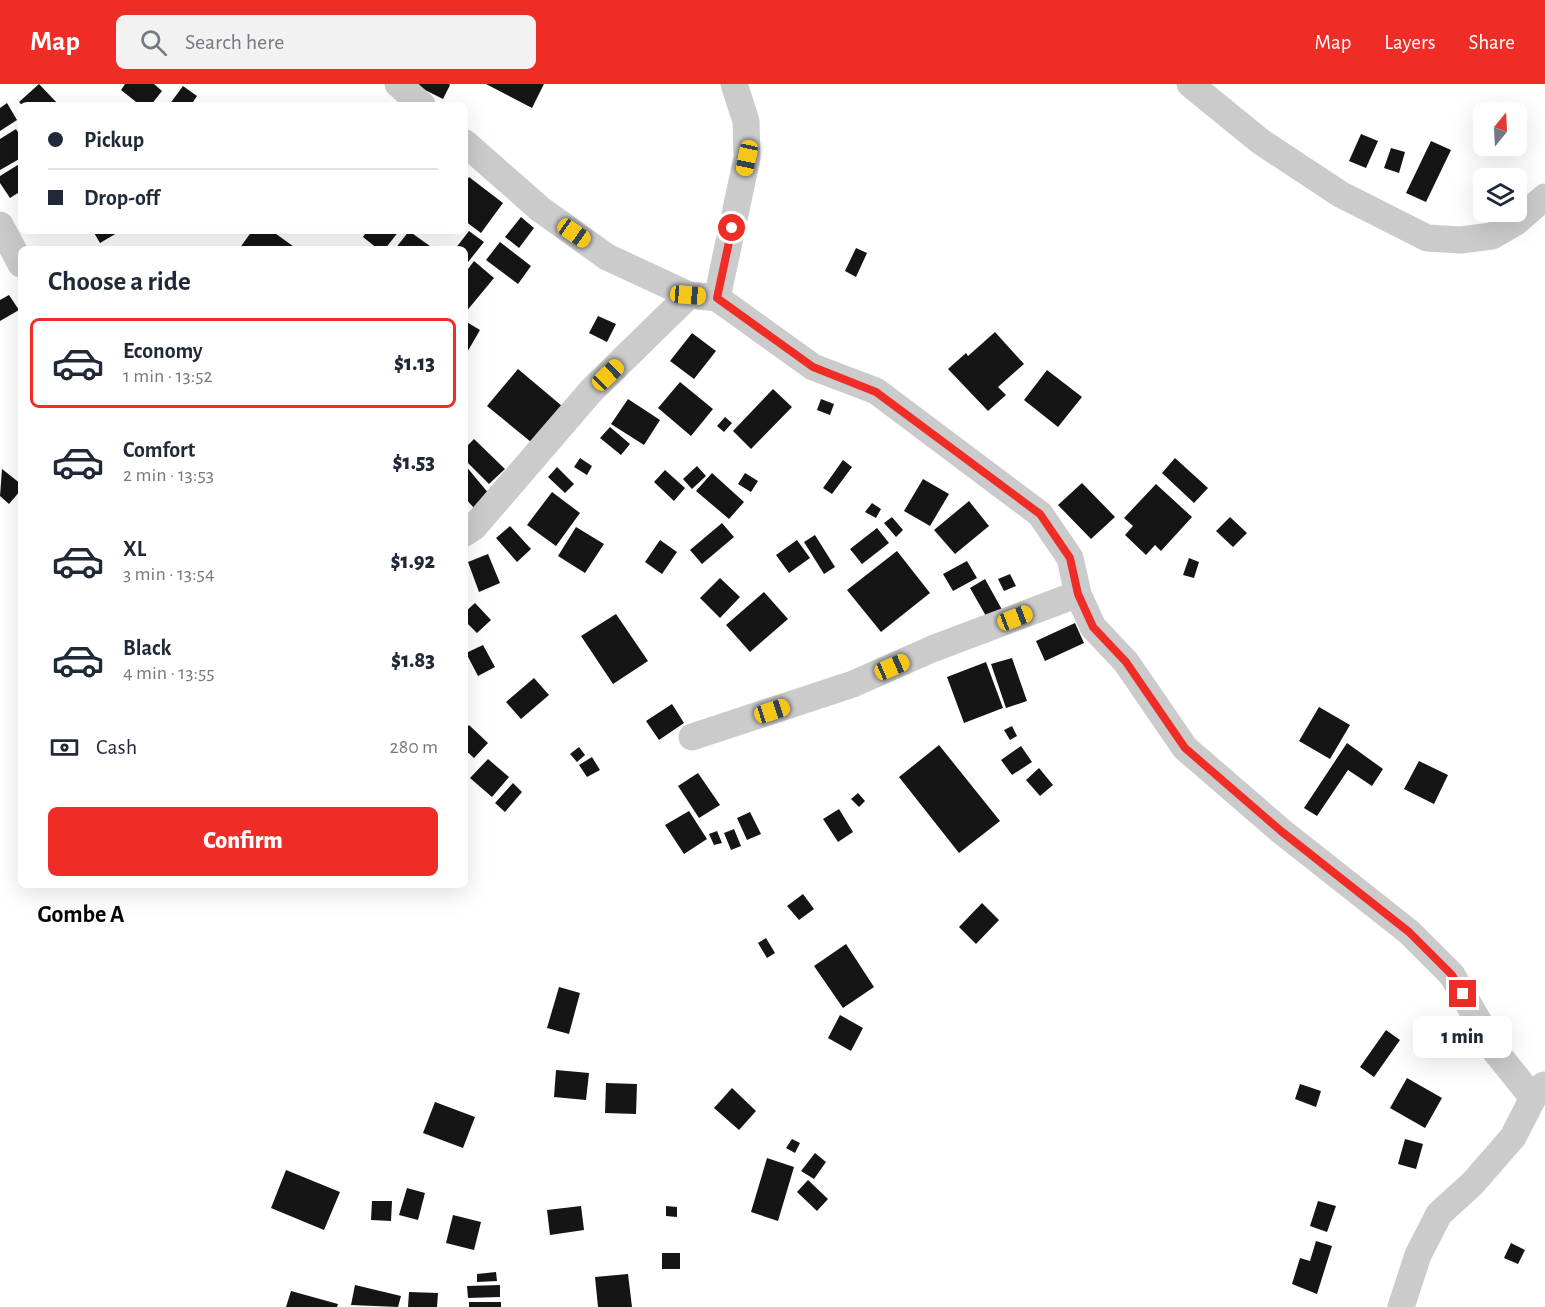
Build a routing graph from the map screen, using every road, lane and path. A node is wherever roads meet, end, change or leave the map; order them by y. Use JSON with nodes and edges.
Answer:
{"nodes":[{"id":1,"x":398,"y":84,"type":"edge"},
{"id":2,"x":734,"y":84,"type":"edge"},
{"id":3,"x":1190,"y":84,"type":"edge"},
{"id":4,"x":419,"y":102,"type":"edge"},
{"id":5,"x":468,"y":146,"type":"edge"},
{"id":6,"x":1545,"y":197,"type":"edge"},
{"id":7,"x":0,"y":225,"type":"edge"},
{"id":8,"x":18,"y":258,"type":"edge"},
{"id":9,"x":688,"y":295,"type":"junction"},
{"id":10,"x":717,"y":298,"type":"junction"},
{"id":11,"x":468,"y":531,"type":"edge"},
{"id":12,"x":1078,"y":594,"type":"junction"},
{"id":13,"x":692,"y":737,"type":"dead end"},
{"id":14,"x":1539,"y":1092,"type":"edge"},
{"id":15,"x":1401,"y":1307,"type":"edge"}],
"edges":[{"from":1,"to":4,"type":"street"},
{"from":2,"to":10,"type":"street"},
{"from":3,"to":6,"type":"street"},
{"from":5,"to":9,"type":"street"},
{"from":7,"to":8,"type":"street"},
{"from":9,"to":10,"type":"street"},
{"from":9,"to":11,"type":"street"},
{"from":10,"to":12,"type":"street"},
{"from":12,"to":13,"type":"street"},
{"from":12,"to":14,"type":"street"},
{"from":14,"to":15,"type":"street"}]}
